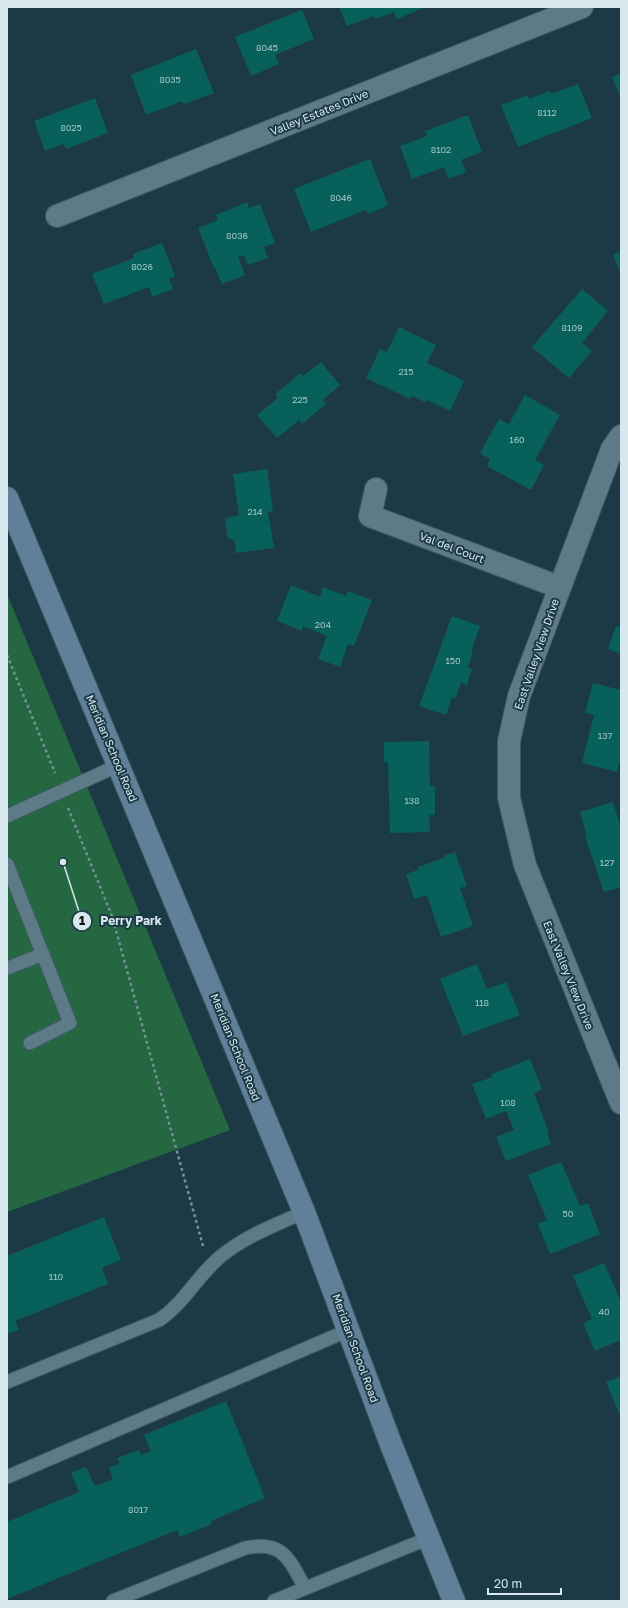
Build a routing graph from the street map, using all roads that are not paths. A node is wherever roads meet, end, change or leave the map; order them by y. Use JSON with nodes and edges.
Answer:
{"nodes":[{"id":1,"x":582,"y":7,"type":"edge"},
{"id":2,"x":57,"y":216,"type":"dead end"},
{"id":3,"x":621,"y":436,"type":"edge"},
{"id":4,"x":376,"y":489,"type":"dead end"},
{"id":5,"x":7,"y":498,"type":"edge"},
{"id":6,"x":559,"y":587,"type":"junction"},
{"id":7,"x":119,"y":765,"type":"junction"},
{"id":8,"x":7,"y":816,"type":"edge"},
{"id":9,"x":7,"y":864,"type":"edge"},
{"id":10,"x":13,"y":895,"type":"edge"},
{"id":11,"x":43,"y":954,"type":"junction"},
{"id":12,"x":8,"y":968,"type":"dead end"},
{"id":13,"x":30,"y":1043,"type":"dead end"},
{"id":14,"x":621,"y":1103,"type":"edge"},
{"id":15,"x":304,"y":1212,"type":"junction"},
{"id":16,"x":350,"y":1330,"type":"junction"},
{"id":17,"x":7,"y":1382,"type":"edge"},
{"id":18,"x":7,"y":1477,"type":"edge"},
{"id":19,"x":430,"y":1538,"type":"junction"},
{"id":20,"x":305,"y":1588,"type":"junction"},
{"id":21,"x":113,"y":1601,"type":"edge"},
{"id":22,"x":274,"y":1601,"type":"edge"},
{"id":23,"x":454,"y":1601,"type":"edge"}],
"edges":[{"from":1,"to":2,"type":"street","name":"Valley Estates Drive"},
{"from":3,"to":6,"type":"street","name":"East Valley View Drive"},
{"from":4,"to":6,"type":"street","name":"Val del Court"},
{"from":5,"to":7,"type":"main road","name":"Meridian School Road"},
{"from":6,"to":14,"type":"street","name":"East Valley View Drive"},
{"from":7,"to":8,"type":"lane"},
{"from":7,"to":15,"type":"main road","name":"Meridian School Road"},
{"from":9,"to":10,"type":"lane"},
{"from":10,"to":11,"type":"lane"},
{"from":11,"to":12,"type":"lane"},
{"from":11,"to":13,"type":"lane"},
{"from":15,"to":16,"type":"main road","name":"Meridian School Road"},
{"from":15,"to":17,"type":"lane"},
{"from":16,"to":18,"type":"lane"},
{"from":16,"to":19,"type":"main road","name":"Meridian School Road"},
{"from":19,"to":20,"type":"lane"},
{"from":19,"to":23,"type":"main road","name":"Meridian School Road"},
{"from":20,"to":21,"type":"lane"},
{"from":20,"to":22,"type":"lane"}]}
